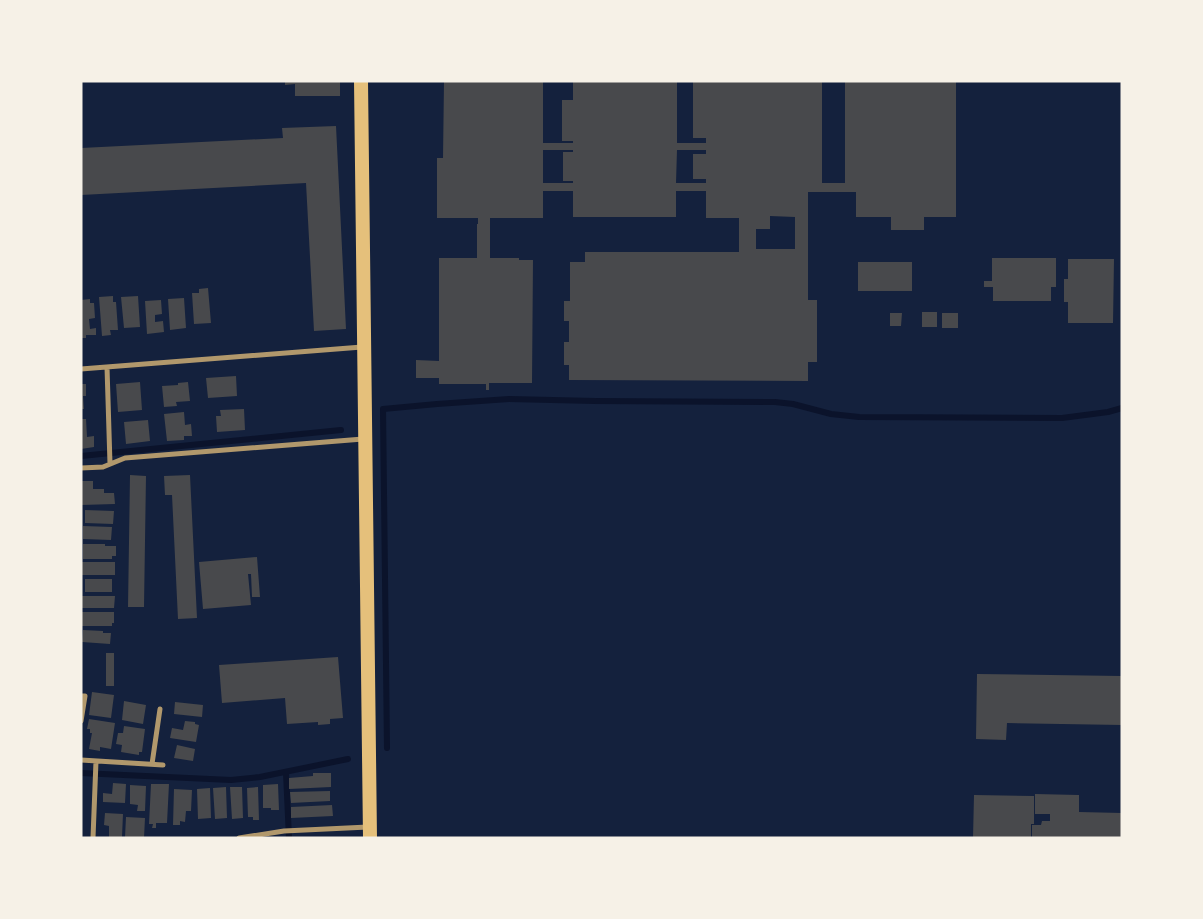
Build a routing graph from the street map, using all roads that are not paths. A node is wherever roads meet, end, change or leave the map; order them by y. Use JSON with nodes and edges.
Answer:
{"nodes":[{"id":1,"x":361,"y":81,"type":"edge"},
{"id":2,"x":364,"y":347,"type":"junction"},
{"id":3,"x":107,"y":367,"type":"junction"},
{"id":4,"x":81,"y":369,"type":"edge"},
{"id":5,"x":364,"y":439,"type":"junction"},
{"id":6,"x":110,"y":464,"type":"junction"},
{"id":7,"x":81,"y":468,"type":"edge"},
{"id":8,"x":81,"y":696,"type":"edge"},
{"id":9,"x":160,"y":709,"type":"dead end"},
{"id":10,"x":81,"y":721,"type":"edge"},
{"id":11,"x":81,"y":760,"type":"edge"},
{"id":12,"x":96,"y":761,"type":"junction"},
{"id":13,"x":152,"y":764,"type":"junction"},
{"id":14,"x":164,"y":765,"type":"dead end"},
{"id":15,"x":370,"y":832,"type":"edge"},
{"id":16,"x":93,"y":838,"type":"edge"},
{"id":17,"x":240,"y":838,"type":"edge"}],
"edges":[{"from":1,"to":2,"type":"highway"},
{"from":2,"to":3,"type":"street"},
{"from":2,"to":5,"type":"highway"},
{"from":3,"to":4,"type":"street"},
{"from":3,"to":6,"type":"street"},
{"from":5,"to":6,"type":"street"},
{"from":5,"to":15,"type":"highway"},
{"from":6,"to":7,"type":"street"},
{"from":8,"to":10,"type":"street"},
{"from":9,"to":13,"type":"street"},
{"from":11,"to":12,"type":"street"},
{"from":12,"to":13,"type":"street"},
{"from":12,"to":16,"type":"street"},
{"from":13,"to":14,"type":"street"},
{"from":15,"to":17,"type":"street"}]}
